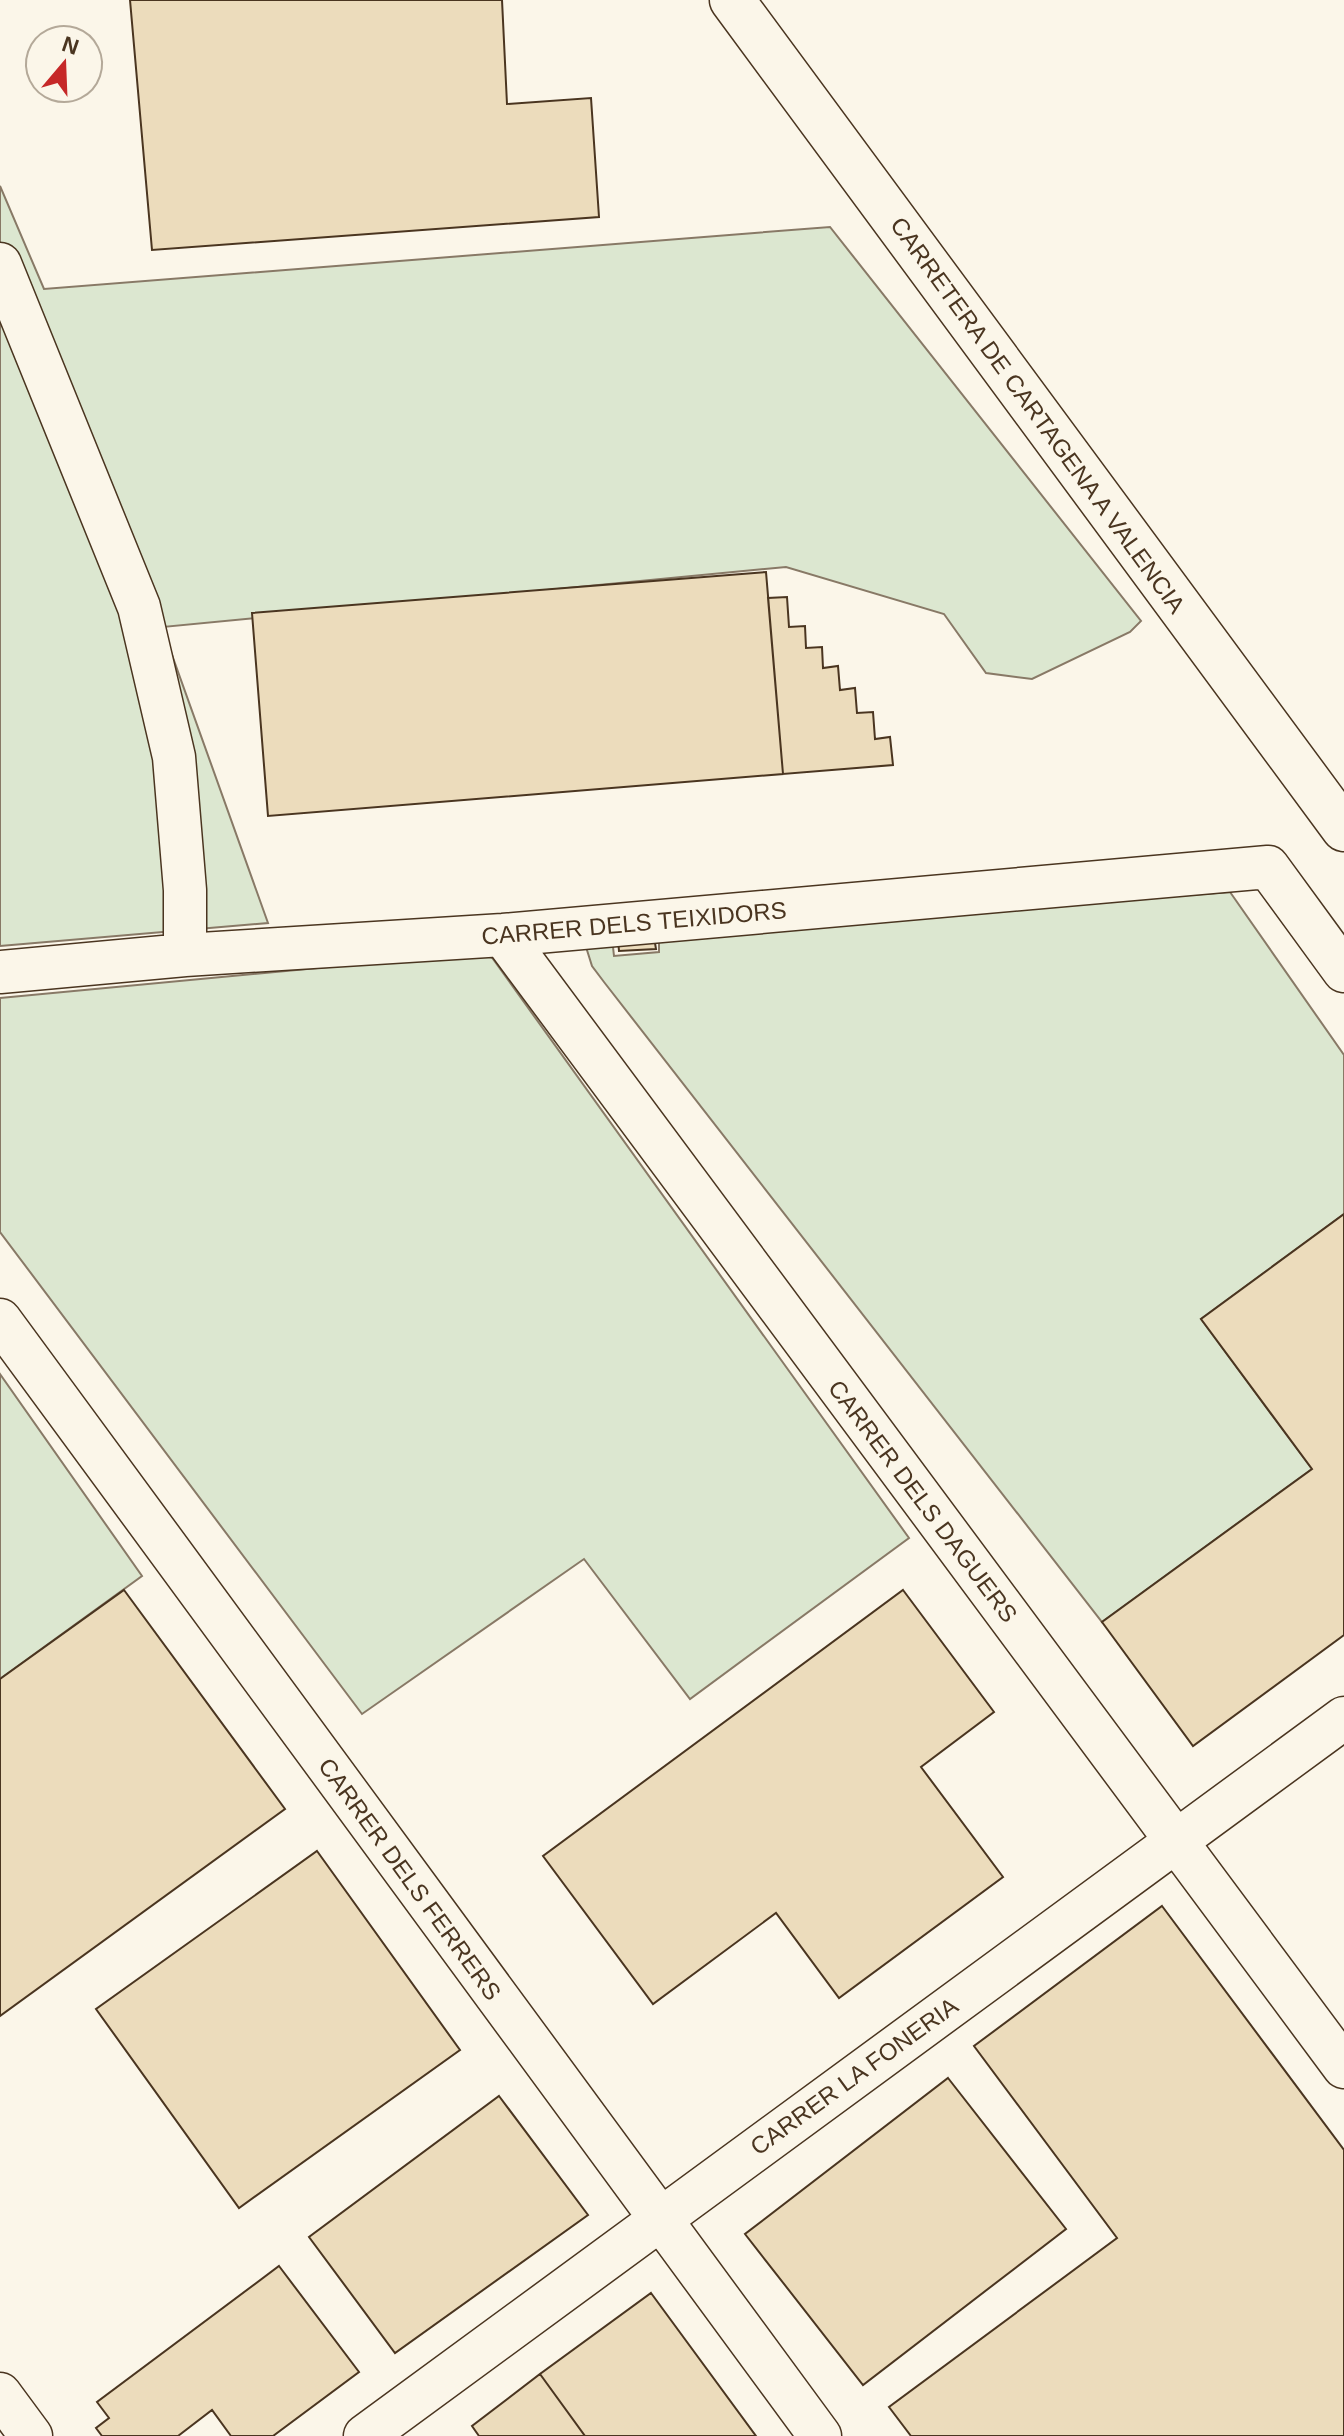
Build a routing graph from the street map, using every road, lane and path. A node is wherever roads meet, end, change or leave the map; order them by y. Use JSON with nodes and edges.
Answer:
{"nodes":[{"id":1,"x":732,"y":0,"type":"edge"},
{"id":2,"x":0,"y":264,"type":"edge"},
{"id":3,"x":1344,"y":829,"type":"edge"},
{"id":4,"x":503,"y":935,"type":"junction"},
{"id":5,"x":185,"y":955,"type":"junction"},
{"id":6,"x":1344,"y":971,"type":"edge"},
{"id":7,"x":0,"y":972,"type":"edge"},
{"id":8,"x":0,"y":1320,"type":"edge"},
{"id":9,"x":1344,"y":1718,"type":"edge"},
{"id":10,"x":1176,"y":1841,"type":"junction"},
{"id":11,"x":1344,"y":2067,"type":"edge"},
{"id":12,"x":659,"y":2218,"type":"junction"},
{"id":13,"x":0,"y":2394,"type":"edge"},
{"id":14,"x":31,"y":2436,"type":"edge"},
{"id":15,"x":365,"y":2436,"type":"edge"},
{"id":16,"x":820,"y":2436,"type":"edge"}],
"edges":[{"from":1,"to":3,"type":"highway","name":"CARRETERA DE CARTAGENA A VALENCIA"},
{"from":2,"to":5,"type":"street"},
{"from":4,"to":5,"type":"street","name":"CARRER DELS TEIXIDORS"},
{"from":4,"to":6,"type":"street","name":"CARRER DELS TEIXIDORS"},
{"from":4,"to":10,"type":"street","name":"CARRER DELS DAGUERS"},
{"from":5,"to":7,"type":"street","name":"CARRER DELS TEIXIDORS"},
{"from":8,"to":12,"type":"street","name":"CARRER DELS FERRERS"},
{"from":9,"to":10,"type":"street","name":"CARRER LA FONERIA"},
{"from":10,"to":11,"type":"street","name":"CARRER DELS DAGUERS"},
{"from":10,"to":12,"type":"street","name":"CARRER LA FONERIA"},
{"from":12,"to":15,"type":"street","name":"CARRER LA FONERIA"},
{"from":12,"to":16,"type":"street","name":"CARRER DELS FERRERS"},
{"from":13,"to":14,"type":"street"}]}
